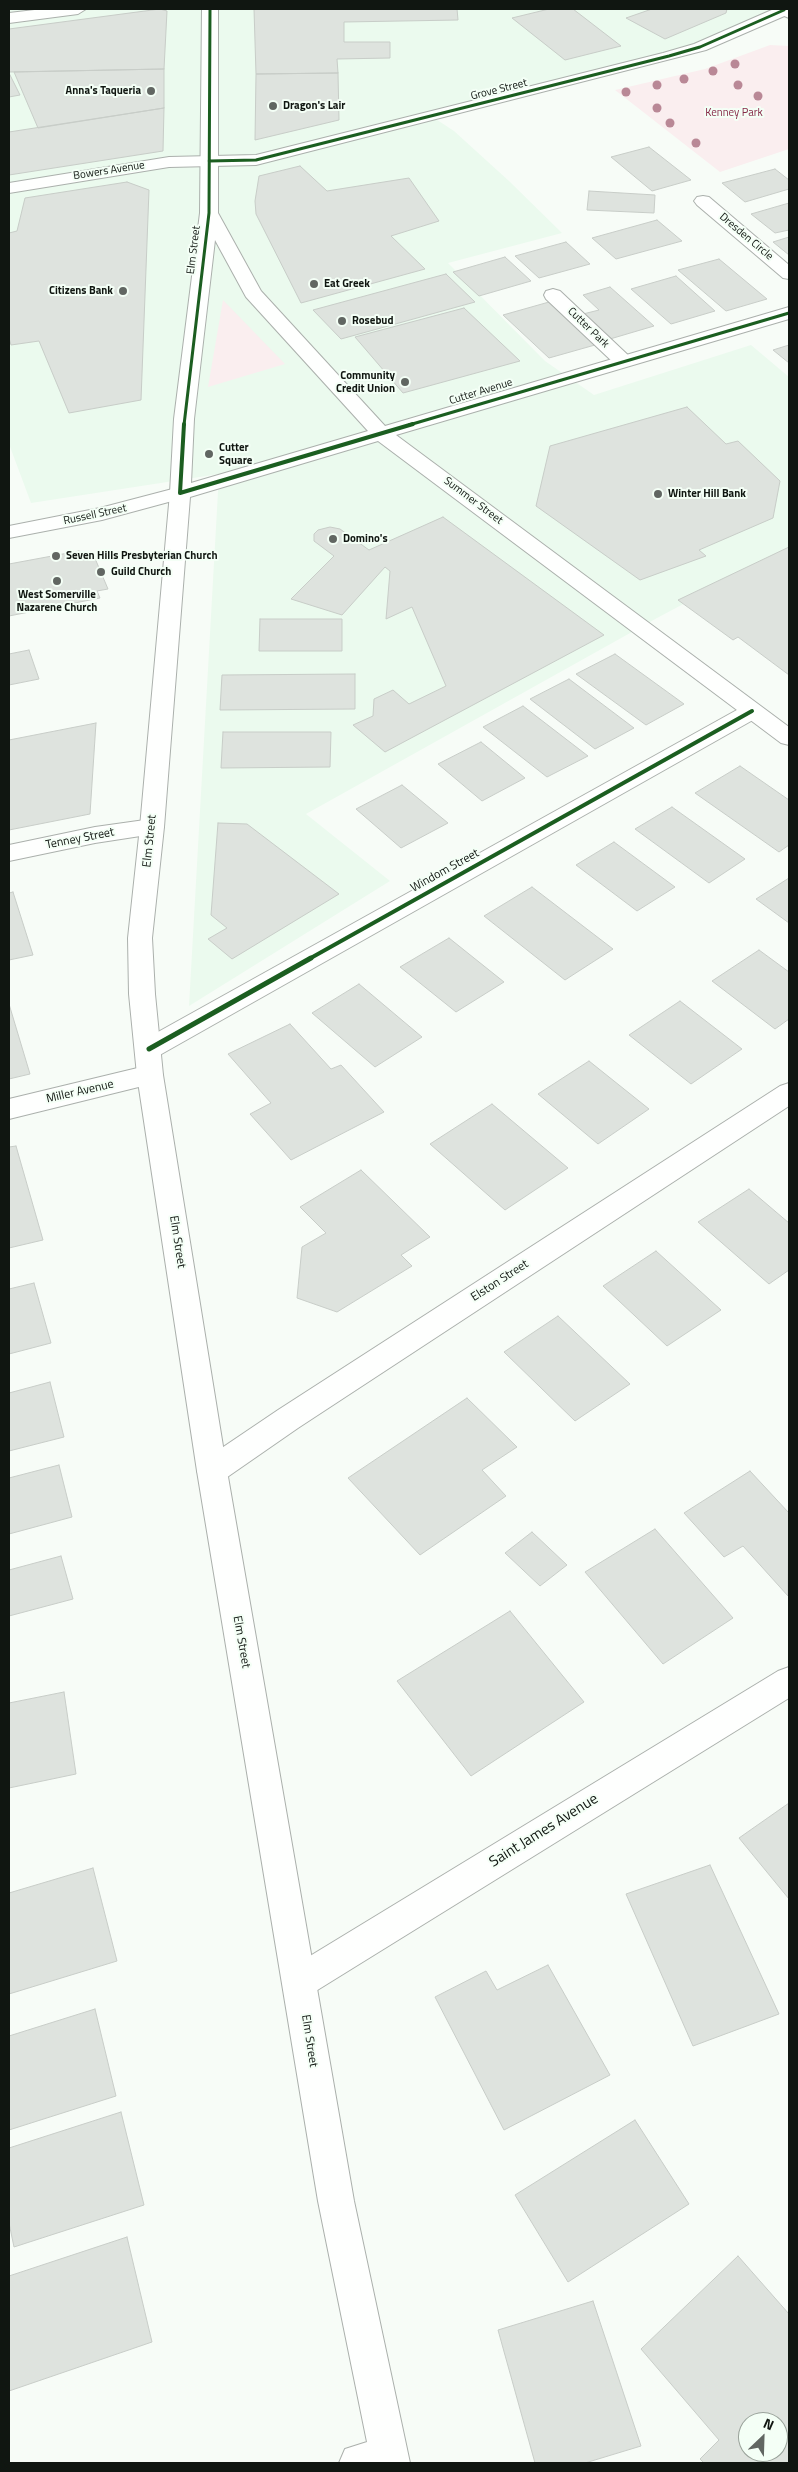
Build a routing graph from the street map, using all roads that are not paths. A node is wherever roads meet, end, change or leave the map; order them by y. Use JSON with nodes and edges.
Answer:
{"nodes":[{"id":1,"x":78,"y":9,"type":"edge"},
{"id":2,"x":210,"y":9,"type":"edge"},
{"id":3,"x":785,"y":10,"type":"edge"},
{"id":4,"x":9,"y":18,"type":"edge"},
{"id":5,"x":209,"y":161,"type":"junction"},
{"id":6,"x":9,"y":188,"type":"edge"},
{"id":7,"x":703,"y":200,"type":"dead end"},
{"id":8,"x":209,"y":213,"type":"junction"},
{"id":9,"x":789,"y":274,"type":"edge"},
{"id":10,"x":553,"y":295,"type":"dead end"},
{"id":11,"x":789,"y":313,"type":"edge"},
{"id":12,"x":624,"y":361,"type":"junction"},
{"id":13,"x":381,"y":432,"type":"junction"},
{"id":14,"x":180,"y":493,"type":"junction"},
{"id":15,"x":9,"y":532,"type":"edge"},
{"id":16,"x":752,"y":711,"type":"junction"},
{"id":17,"x":789,"y":738,"type":"edge"},
{"id":18,"x":152,"y":828,"type":"junction"},
{"id":19,"x":9,"y":853,"type":"edge"},
{"id":20,"x":149,"y":1049,"type":"junction"},
{"id":21,"x":150,"y":1075,"type":"junction"},
{"id":22,"x":789,"y":1093,"type":"edge"},
{"id":23,"x":9,"y":1109,"type":"edge"},
{"id":24,"x":212,"y":1471,"type":"junction"},
{"id":25,"x":789,"y":1681,"type":"edge"},
{"id":26,"x":299,"y":1982,"type":"junction"},
{"id":27,"x":380,"y":2461,"type":"edge"}],
"edges":[{"from":1,"to":4,"type":"main road"},
{"from":2,"to":5,"type":"main road","name":"Elm Street"},
{"from":3,"to":5,"type":"main road","name":"Grove Street"},
{"from":5,"to":6,"type":"main road","name":"Bowers Avenue"},
{"from":5,"to":8,"type":"main road","name":"Elm Street"},
{"from":7,"to":9,"type":"main road","name":"Dresden Circle"},
{"from":8,"to":13,"type":"main road","name":"Summer Street"},
{"from":8,"to":14,"type":"main road","name":"Elm Street"},
{"from":10,"to":12,"type":"main road","name":"Cutter Park"},
{"from":11,"to":12,"type":"main road","name":"Cutter Avenue"},
{"from":12,"to":13,"type":"main road","name":"Cutter Avenue"},
{"from":13,"to":14,"type":"main road","name":"Cutter Avenue"},
{"from":13,"to":16,"type":"main road","name":"Summer Street"},
{"from":14,"to":15,"type":"main road","name":"Russell Street"},
{"from":14,"to":18,"type":"main road","name":"Elm Street"},
{"from":16,"to":17,"type":"main road","name":"Summer Street"},
{"from":16,"to":20,"type":"main road","name":"Windom Street"},
{"from":18,"to":19,"type":"main road","name":"Tenney Street"},
{"from":18,"to":20,"type":"main road","name":"Elm Street"},
{"from":20,"to":21,"type":"main road","name":"Elm Street"},
{"from":21,"to":23,"type":"main road","name":"Miller Avenue"},
{"from":21,"to":24,"type":"main road","name":"Elm Street"},
{"from":22,"to":24,"type":"main road","name":"Elston Street"},
{"from":24,"to":26,"type":"main road","name":"Elm Street"},
{"from":25,"to":26,"type":"main road","name":"Saint James Avenue"},
{"from":26,"to":27,"type":"main road","name":"Elm Street"}]}
